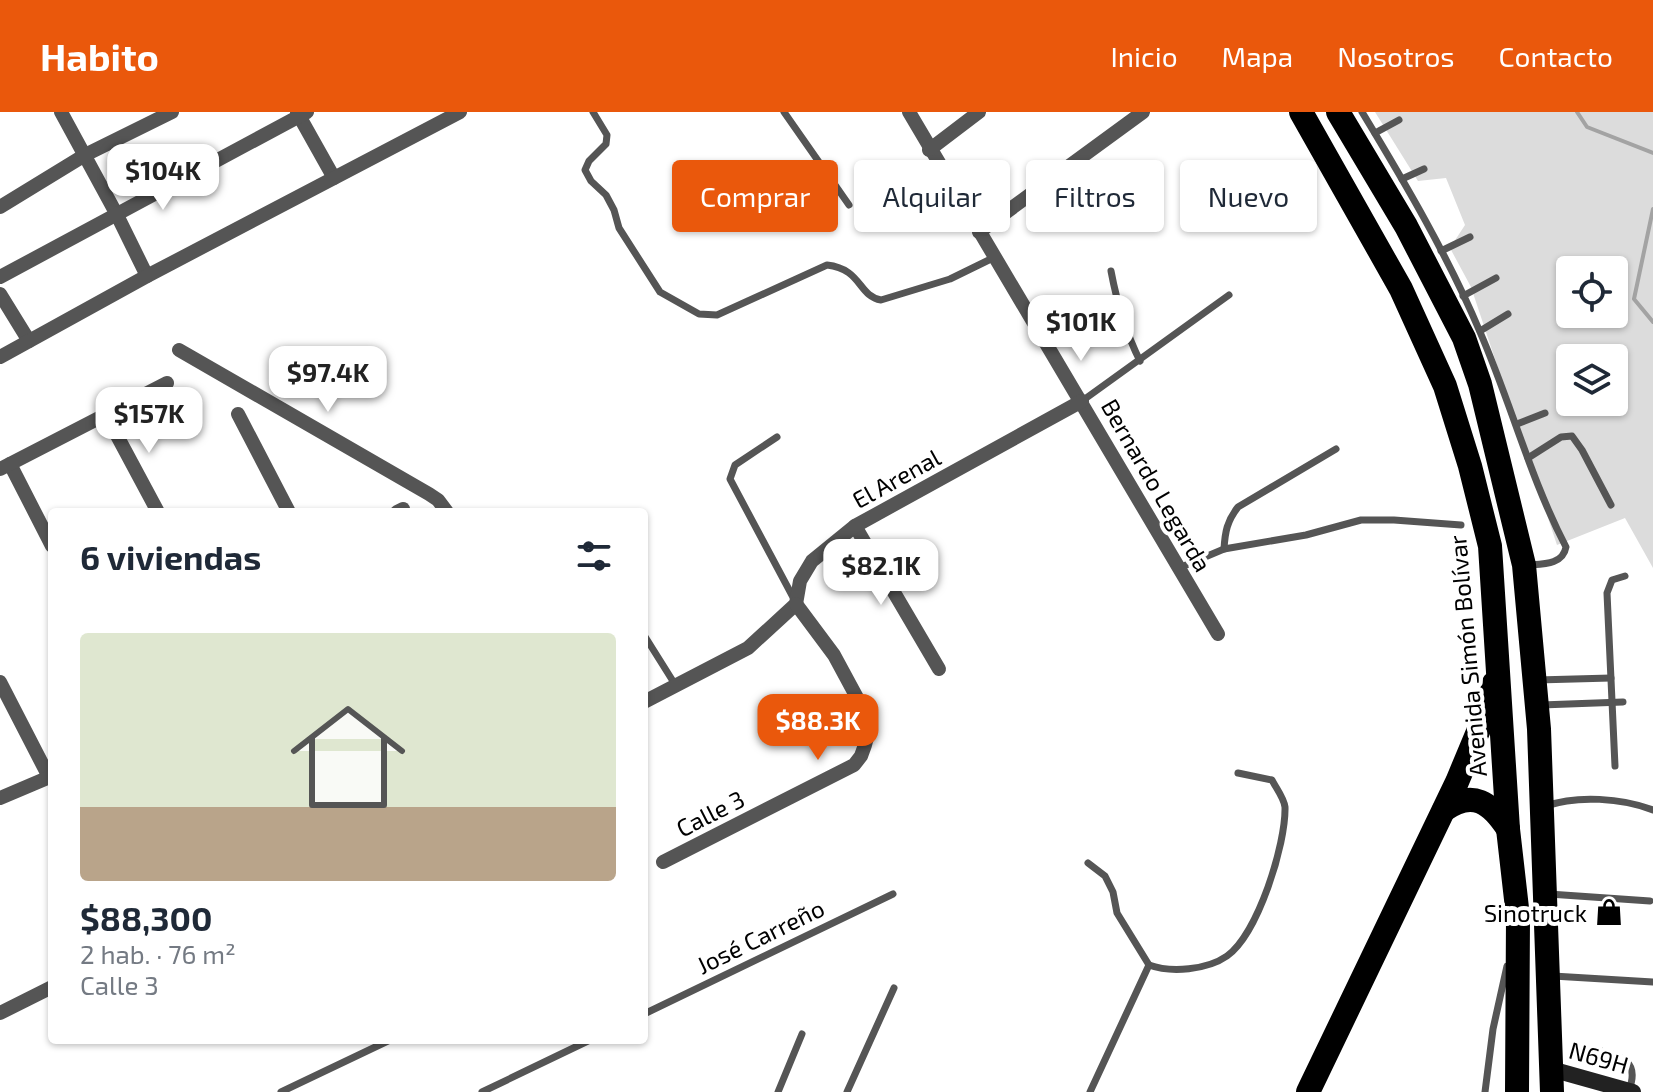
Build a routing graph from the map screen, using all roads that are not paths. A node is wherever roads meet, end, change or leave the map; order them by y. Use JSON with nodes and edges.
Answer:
{"nodes":[{"id":1,"x":61,"y":112,"type":"edge"},
{"id":2,"x":172,"y":112,"type":"edge"},
{"id":3,"x":460,"y":112,"type":"edge"},
{"id":4,"x":593,"y":112,"type":"edge"},
{"id":5,"x":784,"y":112,"type":"edge"},
{"id":6,"x":909,"y":112,"type":"edge"},
{"id":7,"x":979,"y":112,"type":"edge"},
{"id":8,"x":1143,"y":112,"type":"edge"},
{"id":9,"x":1301,"y":112,"type":"edge"},
{"id":10,"x":1338,"y":112,"type":"edge"},
{"id":11,"x":1362,"y":112,"type":"edge"},
{"id":12,"x":301,"y":113,"type":"edge"},
{"id":13,"x":1399,"y":120,"type":"dead end"},
{"id":14,"x":1375,"y":133,"type":"junction"},
{"id":15,"x":929,"y":150,"type":"junction"},
{"id":16,"x":85,"y":155,"type":"junction"},
{"id":17,"x":935,"y":160,"type":"edge"},
{"id":18,"x":1424,"y":169,"type":"dead end"},
{"id":19,"x":334,"y":178,"type":"junction"},
{"id":20,"x":1402,"y":179,"type":"junction"},
{"id":21,"x":849,"y":205,"type":"dead end"},
{"id":22,"x":0,"y":207,"type":"edge"},
{"id":23,"x":1010,"y":209,"type":"edge"},
{"id":24,"x":117,"y":215,"type":"junction"},
{"id":25,"x":979,"y":232,"type":"edge"},
{"id":26,"x":1470,"y":237,"type":"dead end"},
{"id":27,"x":1441,"y":251,"type":"junction"},
{"id":28,"x":993,"y":258,"type":"junction"},
{"id":29,"x":1111,"y":271,"type":"dead end"},
{"id":30,"x":147,"y":276,"type":"junction"},
{"id":31,"x":0,"y":277,"type":"edge"},
{"id":32,"x":1496,"y":278,"type":"dead end"},
{"id":33,"x":0,"y":294,"type":"edge"},
{"id":34,"x":1229,"y":295,"type":"dead end"},
{"id":35,"x":1463,"y":296,"type":"junction"},
{"id":36,"x":1508,"y":314,"type":"dead end"},
{"id":37,"x":1480,"y":331,"type":"junction"},
{"id":38,"x":29,"y":341,"type":"junction"},
{"id":39,"x":179,"y":350,"type":"dead end"},
{"id":40,"x":0,"y":357,"type":"edge"},
{"id":41,"x":1140,"y":361,"type":"junction"},
{"id":42,"x":167,"y":383,"type":"dead end"},
{"id":43,"x":1082,"y":401,"type":"junction"},
{"id":44,"x":1545,"y":413,"type":"dead end"},
{"id":45,"x":238,"y":414,"type":"dead end"},
{"id":46,"x":106,"y":415,"type":"junction"},
{"id":47,"x":1517,"y":424,"type":"junction"},
{"id":48,"x":777,"y":437,"type":"dead end"},
{"id":49,"x":1336,"y":449,"type":"dead end"},
{"id":50,"x":1528,"y":458,"type":"junction"},
{"id":51,"x":5,"y":467,"type":"edge"},
{"id":52,"x":1611,"y":505,"type":"dead end"},
{"id":53,"x":156,"y":508,"type":"edge"},
{"id":54,"x":287,"y":508,"type":"edge"},
{"id":55,"x":444,"y":508,"type":"edge"},
{"id":56,"x":1461,"y":525,"type":"dead end"},
{"id":57,"x":855,"y":526,"type":"junction"},
{"id":58,"x":48,"y":539,"type":"edge"},
{"id":59,"x":1224,"y":549,"type":"junction"},
{"id":60,"x":1524,"y":565,"type":"junction"},
{"id":61,"x":1179,"y":568,"type":"junction"},
{"id":62,"x":1625,"y":576,"type":"dead end"},
{"id":63,"x":796,"y":604,"type":"junction"},
{"id":64,"x":1218,"y":634,"type":"dead end"},
{"id":65,"x":648,"y":641,"type":"edge"},
{"id":66,"x":1499,"y":661,"type":"junction"},
{"id":67,"x":939,"y":669,"type":"dead end"},
{"id":68,"x":1611,"y":678,"type":"junction"},
{"id":69,"x":1535,"y":679,"type":"junction"},
{"id":70,"x":0,"y":682,"type":"edge"},
{"id":71,"x":676,"y":686,"type":"junction"},
{"id":72,"x":648,"y":700,"type":"edge"},
{"id":73,"x":1611,"y":702,"type":"junction"},
{"id":74,"x":1623,"y":702,"type":"dead end"},
{"id":75,"x":1537,"y":705,"type":"junction"},
{"id":76,"x":1615,"y":766,"type":"dead end"},
{"id":77,"x":48,"y":770,"type":"edge"},
{"id":78,"x":1238,"y":773,"type":"dead end"},
{"id":79,"x":48,"y":777,"type":"edge"},
{"id":80,"x":0,"y":798,"type":"edge"},
{"id":81,"x":1540,"y":808,"type":"junction"},
{"id":82,"x":1444,"y":810,"type":"junction"},
{"id":83,"x":1653,"y":810,"type":"edge"},
{"id":84,"x":1508,"y":829,"type":"junction"},
{"id":85,"x":663,"y":862,"type":"dead end"},
{"id":86,"x":1088,"y":863,"type":"dead end"},
{"id":87,"x":893,"y":894,"type":"dead end"},
{"id":88,"x":1543,"y":894,"type":"junction"},
{"id":89,"x":1650,"y":901,"type":"dead end"},
{"id":90,"x":1518,"y":917,"type":"junction"},
{"id":91,"x":1149,"y":965,"type":"junction"},
{"id":92,"x":1547,"y":976,"type":"junction"},
{"id":93,"x":1653,"y":982,"type":"edge"},
{"id":94,"x":894,"y":988,"type":"dead end"},
{"id":95,"x":48,"y":989,"type":"edge"},
{"id":96,"x":648,"y":1012,"type":"edge"},
{"id":97,"x":0,"y":1013,"type":"edge"},
{"id":98,"x":802,"y":1034,"type":"dead end"},
{"id":99,"x":382,"y":1044,"type":"edge"},
{"id":100,"x":582,"y":1044,"type":"edge"},
{"id":101,"x":1596,"y":1050,"type":"dead end"},
{"id":102,"x":1551,"y":1070,"type":"edge"},
{"id":103,"x":1631,"y":1091,"type":"edge"},
{"id":104,"x":281,"y":1092,"type":"edge"},
{"id":105,"x":482,"y":1092,"type":"edge"},
{"id":106,"x":778,"y":1092,"type":"edge"},
{"id":107,"x":847,"y":1092,"type":"edge"},
{"id":108,"x":1090,"y":1092,"type":"edge"},
{"id":109,"x":1308,"y":1092,"type":"edge"},
{"id":110,"x":1485,"y":1092,"type":"edge"},
{"id":111,"x":1517,"y":1092,"type":"edge"},
{"id":112,"x":1539,"y":1092,"type":"edge"}],
"edges":[{"from":1,"to":16,"type":"street"},
{"from":2,"to":16,"type":"street"},
{"from":3,"to":19,"type":"street"},
{"from":4,"to":28,"type":"lane"},
{"from":5,"to":21,"type":"lane"},
{"from":6,"to":15,"type":"street","name":"Bernardo Legarda"},
{"from":7,"to":15,"type":"street"},
{"from":8,"to":23,"type":"street"},
{"from":9,"to":66,"type":"highway","name":"Avenida Simón Bolívar"},
{"from":10,"to":60,"type":"highway"},
{"from":11,"to":14,"type":"lane"},
{"from":12,"to":19,"type":"street"},
{"from":12,"to":24,"type":"street"},
{"from":13,"to":14,"type":"lane"},
{"from":14,"to":20,"type":"lane"},
{"from":15,"to":17,"type":"street","name":"Bernardo Legarda"},
{"from":16,"to":22,"type":"street"},
{"from":16,"to":24,"type":"street"},
{"from":18,"to":20,"type":"lane"},
{"from":19,"to":30,"type":"street"},
{"from":20,"to":27,"type":"lane"},
{"from":24,"to":30,"type":"street"},
{"from":24,"to":31,"type":"street"},
{"from":25,"to":28,"type":"street","name":"Bernardo Legarda"},
{"from":26,"to":27,"type":"lane"},
{"from":27,"to":35,"type":"lane"},
{"from":28,"to":43,"type":"street","name":"Bernardo Legarda"},
{"from":29,"to":41,"type":"lane"},
{"from":30,"to":38,"type":"street"},
{"from":32,"to":35,"type":"lane"},
{"from":33,"to":38,"type":"street"},
{"from":34,"to":41,"type":"lane"},
{"from":35,"to":37,"type":"lane"},
{"from":36,"to":37,"type":"lane"},
{"from":37,"to":47,"type":"lane"},
{"from":38,"to":40,"type":"street"},
{"from":39,"to":55,"type":"street"},
{"from":41,"to":43,"type":"lane"},
{"from":42,"to":46,"type":"street"},
{"from":43,"to":57,"type":"street","name":"El Arenal"},
{"from":43,"to":61,"type":"street","name":"Bernardo Legarda"},
{"from":44,"to":47,"type":"lane"},
{"from":45,"to":54,"type":"street"},
{"from":46,"to":51,"type":"street"},
{"from":46,"to":53,"type":"street"},
{"from":47,"to":50,"type":"lane"},
{"from":48,"to":63,"type":"lane","name":"Calle 3"},
{"from":49,"to":59,"type":"lane"},
{"from":50,"to":52,"type":"lane"},
{"from":50,"to":60,"type":"lane"},
{"from":51,"to":58,"type":"street"},
{"from":56,"to":59,"type":"lane"},
{"from":57,"to":63,"type":"street","name":"El Arenal"},
{"from":57,"to":67,"type":"street"},
{"from":59,"to":61,"type":"lane"},
{"from":60,"to":69,"type":"highway"},
{"from":61,"to":64,"type":"street","name":"Bernardo Legarda"},
{"from":62,"to":68,"type":"lane"},
{"from":63,"to":71,"type":"street","name":"El Arenal"},
{"from":63,"to":85,"type":"street","name":"Calle 3"},
{"from":65,"to":71,"type":"lane"},
{"from":66,"to":82,"type":"highway"},
{"from":66,"to":84,"type":"highway","name":"Avenida Simón Bolívar"},
{"from":68,"to":69,"type":"lane"},
{"from":68,"to":73,"type":"lane"},
{"from":69,"to":75,"type":"highway"},
{"from":70,"to":77,"type":"street"},
{"from":71,"to":72,"type":"street","name":"El Arenal"},
{"from":73,"to":74,"type":"lane"},
{"from":73,"to":75,"type":"lane"},
{"from":73,"to":76,"type":"lane"},
{"from":75,"to":81,"type":"highway"},
{"from":78,"to":91,"type":"lane"},
{"from":79,"to":80,"type":"street"},
{"from":81,"to":83,"type":"lane"},
{"from":81,"to":88,"type":"highway"},
{"from":82,"to":84,"type":"highway"},
{"from":82,"to":109,"type":"highway"},
{"from":84,"to":90,"type":"highway","name":"Avenida Simón Bolívar"},
{"from":86,"to":91,"type":"lane"},
{"from":87,"to":96,"type":"lane","name":"José Carreño"},
{"from":88,"to":89,"type":"lane"},
{"from":88,"to":92,"type":"highway"},
{"from":90,"to":110,"type":"lane"},
{"from":90,"to":111,"type":"highway","name":"Avenida Simón Bolívar"},
{"from":91,"to":108,"type":"lane"},
{"from":92,"to":93,"type":"lane"},
{"from":92,"to":102,"type":"highway"},
{"from":94,"to":107,"type":"lane"},
{"from":95,"to":97,"type":"street"},
{"from":98,"to":106,"type":"lane"},
{"from":99,"to":104,"type":"lane"},
{"from":100,"to":105,"type":"lane"},
{"from":101,"to":103,"type":"lane"},
{"from":102,"to":103,"type":"street","name":"N69H"},
{"from":102,"to":112,"type":"highway"}]}
